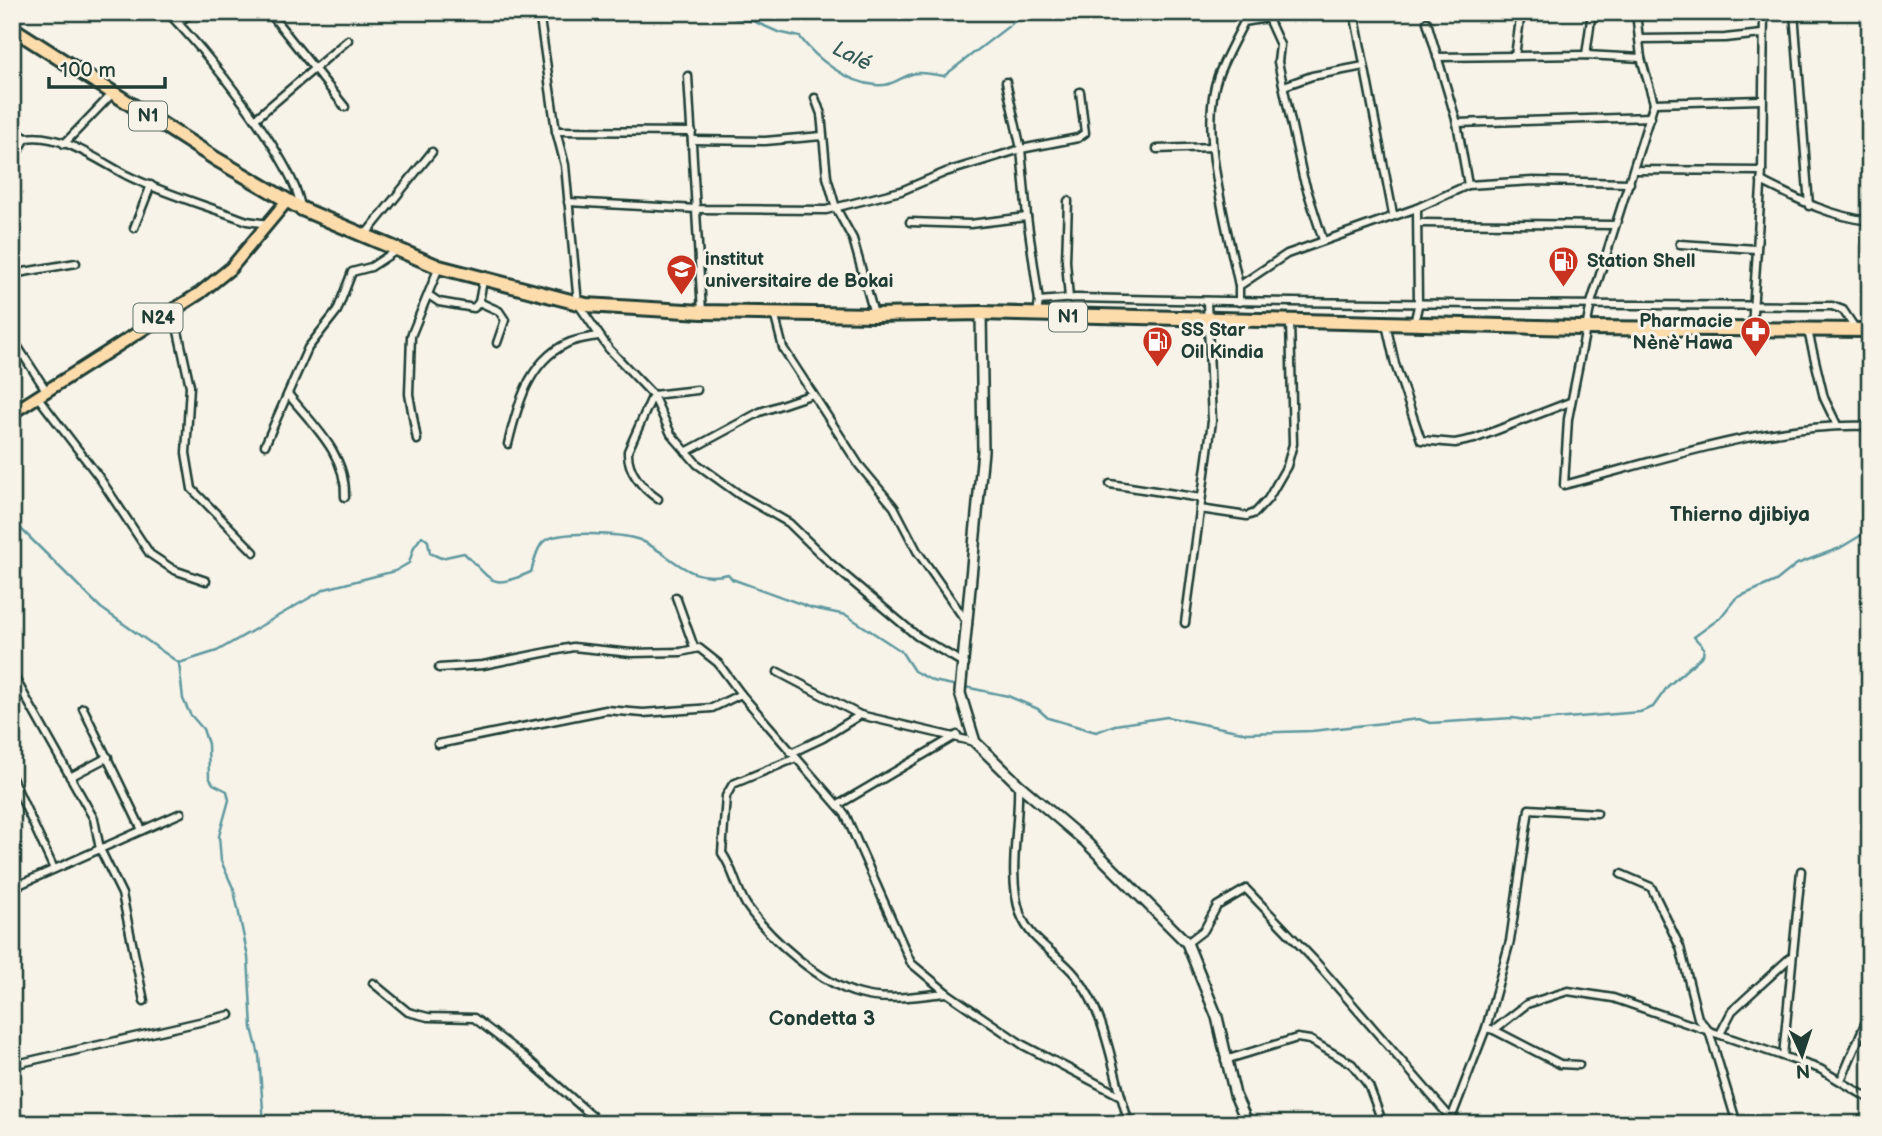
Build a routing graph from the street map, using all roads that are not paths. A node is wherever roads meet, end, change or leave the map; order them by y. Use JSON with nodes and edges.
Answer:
{"nodes":[{"id":1,"x":167,"y":12,"type":"edge"},
{"id":2,"x":191,"y":12,"type":"edge"},
{"id":3,"x":269,"y":12,"type":"edge"},
{"id":4,"x":280,"y":12,"type":"edge"},
{"id":5,"x":540,"y":12,"type":"edge"},
{"id":6,"x":1354,"y":12,"type":"edge"},
{"id":7,"x":1521,"y":12,"type":"edge"},
{"id":8,"x":1592,"y":12,"type":"edge"},
{"id":9,"x":1636,"y":12,"type":"edge"},
{"id":10,"x":1764,"y":12,"type":"edge"},
{"id":11,"x":1794,"y":12,"type":"edge"},
{"id":12,"x":1266,"y":15,"type":"edge"},
{"id":13,"x":274,"y":19,"type":"junction"},
{"id":14,"x":1427,"y":22,"type":"dead end"},
{"id":15,"x":178,"y":23,"type":"junction"},
{"id":16,"x":12,"y":28,"type":"edge"},
{"id":17,"x":1762,"y":34,"type":"junction"},
{"id":18,"x":1639,"y":39,"type":"junction"},
{"id":19,"x":348,"y":40,"type":"dead end"},
{"id":20,"x":1586,"y":55,"type":"junction"},
{"id":21,"x":1515,"y":56,"type":"junction"},
{"id":22,"x":1437,"y":57,"type":"junction"},
{"id":23,"x":1641,"y":58,"type":"junction"},
{"id":24,"x":1364,"y":66,"type":"junction"},
{"id":25,"x":315,"y":69,"type":"junction"},
{"id":26,"x":688,"y":76,"type":"dead end"},
{"id":27,"x":1006,"y":82,"type":"dead end"},
{"id":28,"x":1283,"y":86,"type":"junction"},
{"id":29,"x":1080,"y":92,"type":"dead end"},
{"id":30,"x":113,"y":93,"type":"junction"},
{"id":31,"x":816,"y":98,"type":"dead end"},
{"id":32,"x":1761,"y":100,"type":"junction"},
{"id":33,"x":1654,"y":103,"type":"junction"},
{"id":34,"x":345,"y":107,"type":"dead end"},
{"id":35,"x":1651,"y":117,"type":"junction"},
{"id":36,"x":255,"y":118,"type":"junction"},
{"id":37,"x":1457,"y":123,"type":"junction"},
{"id":38,"x":12,"y":129,"type":"edge"},
{"id":39,"x":556,"y":131,"type":"junction"},
{"id":40,"x":692,"y":132,"type":"junction"},
{"id":41,"x":1866,"y":134,"type":"dead end"},
{"id":42,"x":822,"y":136,"type":"junction"},
{"id":43,"x":26,"y":138,"type":"junction"},
{"id":44,"x":692,"y":140,"type":"junction"},
{"id":45,"x":64,"y":144,"type":"junction"},
{"id":46,"x":1212,"y":147,"type":"junction"},
{"id":47,"x":1021,"y":149,"type":"junction"},
{"id":48,"x":1157,"y":149,"type":"dead end"},
{"id":49,"x":432,"y":152,"type":"dead end"},
{"id":50,"x":12,"y":162,"type":"edge"},
{"id":51,"x":1634,"y":170,"type":"junction"},
{"id":52,"x":1762,"y":171,"type":"junction"},
{"id":53,"x":1761,"y":181,"type":"junction"},
{"id":54,"x":1630,"y":183,"type":"junction"},
{"id":55,"x":151,"y":184,"type":"junction"},
{"id":56,"x":1468,"y":185,"type":"junction"},
{"id":57,"x":1068,"y":201,"type":"dead end"},
{"id":58,"x":286,"y":202,"type":"junction"},
{"id":59,"x":568,"y":202,"type":"junction"},
{"id":60,"x":1870,"y":202,"type":"edge"},
{"id":61,"x":1809,"y":206,"type":"junction"},
{"id":62,"x":836,"y":208,"type":"junction"},
{"id":63,"x":1417,"y":208,"type":"junction"},
{"id":64,"x":302,"y":209,"type":"junction"},
{"id":65,"x":696,"y":209,"type":"junction"},
{"id":66,"x":1393,"y":214,"type":"junction"},
{"id":67,"x":1027,"y":217,"type":"junction"},
{"id":68,"x":1870,"y":221,"type":"edge"},
{"id":69,"x":910,"y":222,"type":"dead end"},
{"id":70,"x":268,"y":223,"type":"junction"},
{"id":71,"x":1419,"y":223,"type":"junction"},
{"id":72,"x":1614,"y":225,"type":"junction"},
{"id":73,"x":134,"y":228,"type":"dead end"},
{"id":74,"x":363,"y":237,"type":"junction"},
{"id":75,"x":1323,"y":240,"type":"junction"},
{"id":76,"x":1680,"y":244,"type":"dead end"},
{"id":77,"x":1756,"y":249,"type":"junction"},
{"id":78,"x":397,"y":250,"type":"junction"},
{"id":79,"x":76,"y":263,"type":"dead end"},
{"id":80,"x":439,"y":267,"type":"junction"},
{"id":81,"x":12,"y":274,"type":"edge"},
{"id":82,"x":483,"y":281,"type":"junction"},
{"id":83,"x":1239,"y":286,"type":"junction"},
{"id":84,"x":429,"y":296,"type":"junction"},
{"id":85,"x":1073,"y":298,"type":"junction"},
{"id":86,"x":1039,"y":301,"type":"junction"},
{"id":87,"x":1206,"y":301,"type":"junction"},
{"id":88,"x":479,"y":302,"type":"junction"},
{"id":89,"x":1239,"y":302,"type":"junction"},
{"id":90,"x":578,"y":303,"type":"junction"},
{"id":91,"x":1591,"y":303,"type":"junction"},
{"id":92,"x":1418,"y":306,"type":"junction"},
{"id":93,"x":1752,"y":306,"type":"junction"},
{"id":94,"x":169,"y":311,"type":"junction"},
{"id":95,"x":702,"y":312,"type":"junction"},
{"id":96,"x":774,"y":313,"type":"junction"},
{"id":97,"x":981,"y":313,"type":"junction"},
{"id":98,"x":874,"y":315,"type":"junction"},
{"id":99,"x":1037,"y":316,"type":"junction"},
{"id":100,"x":1078,"y":317,"type":"junction"},
{"id":101,"x":1205,"y":317,"type":"junction"},
{"id":102,"x":1290,"y":320,"type":"junction"},
{"id":103,"x":1386,"y":323,"type":"junction"},
{"id":104,"x":1414,"y":324,"type":"junction"},
{"id":105,"x":1585,"y":328,"type":"junction"},
{"id":106,"x":1752,"y":330,"type":"junction"},
{"id":107,"x":1863,"y":330,"type":"edge"},
{"id":108,"x":1808,"y":331,"type":"junction"},
{"id":109,"x":597,"y":336,"type":"junction"},
{"id":110,"x":12,"y":338,"type":"edge"},
{"id":111,"x":497,"y":343,"type":"dead end"},
{"id":112,"x":697,"y":390,"type":"dead end"},
{"id":113,"x":41,"y":393,"type":"junction"},
{"id":114,"x":288,"y":394,"type":"junction"},
{"id":115,"x":813,"y":394,"type":"junction"},
{"id":116,"x":653,"y":395,"type":"junction"},
{"id":117,"x":1570,"y":402,"type":"junction"},
{"id":118,"x":12,"y":413,"type":"edge"},
{"id":119,"x":1838,"y":425,"type":"junction"},
{"id":120,"x":1870,"y":426,"type":"edge"},
{"id":121,"x":418,"y":440,"type":"dead end"},
{"id":122,"x":508,"y":444,"type":"dead end"},
{"id":123,"x":265,"y":445,"type":"dead end"},
{"id":124,"x":686,"y":452,"type":"junction"},
{"id":125,"x":1110,"y":484,"type":"dead end"},
{"id":126,"x":345,"y":497,"type":"dead end"},
{"id":127,"x":1201,"y":498,"type":"junction"},
{"id":128,"x":658,"y":499,"type":"dead end"},
{"id":129,"x":1200,"y":509,"type":"junction"},
{"id":130,"x":254,"y":552,"type":"dead end"},
{"id":131,"x":206,"y":581,"type":"dead end"},
{"id":132,"x":676,"y":597,"type":"dead end"},
{"id":133,"x":1185,"y":622,"type":"dead end"},
{"id":134,"x":968,"y":624,"type":"junction"},
{"id":135,"x":694,"y":647,"type":"junction"},
{"id":136,"x":964,"y":664,"type":"junction"},
{"id":137,"x":439,"y":668,"type":"dead end"},
{"id":138,"x":12,"y":673,"type":"edge"},
{"id":139,"x":778,"y":673,"type":"dead end"},
{"id":140,"x":741,"y":694,"type":"junction"},
{"id":141,"x":83,"y":708,"type":"dead end"},
{"id":142,"x":860,"y":715,"type":"junction"},
{"id":143,"x":957,"y":735,"type":"junction"},
{"id":144,"x":975,"y":742,"type":"junction"},
{"id":145,"x":438,"y":744,"type":"dead end"},
{"id":146,"x":793,"y":755,"type":"junction"},
{"id":147,"x":108,"y":757,"type":"junction"},
{"id":148,"x":70,"y":777,"type":"junction"},
{"id":149,"x":12,"y":778,"type":"edge"},
{"id":150,"x":1018,"y":784,"type":"junction"},
{"id":151,"x":838,"y":806,"type":"junction"},
{"id":152,"x":181,"y":813,"type":"dead end"},
{"id":153,"x":1597,"y":813,"type":"dead end"},
{"id":154,"x":142,"y":830,"type":"junction"},
{"id":155,"x":100,"y":849,"type":"junction"},
{"id":156,"x":54,"y":869,"type":"junction"},
{"id":157,"x":1801,"y":872,"type":"dead end"},
{"id":158,"x":1621,"y":874,"type":"dead end"},
{"id":159,"x":12,"y":888,"type":"edge"},
{"id":160,"x":1187,"y":943,"type":"junction"},
{"id":161,"x":1792,"y":957,"type":"junction"},
{"id":162,"x":373,"y":983,"type":"dead end"},
{"id":163,"x":947,"y":993,"type":"junction"},
{"id":164,"x":144,"y":1001,"type":"dead end"},
{"id":165,"x":1870,"y":1012,"type":"edge"},
{"id":166,"x":230,"y":1015,"type":"dead end"},
{"id":167,"x":1486,"y":1028,"type":"junction"},
{"id":168,"x":1494,"y":1030,"type":"junction"},
{"id":169,"x":1709,"y":1031,"type":"junction"},
{"id":170,"x":1720,"y":1034,"type":"junction"},
{"id":171,"x":1783,"y":1056,"type":"junction"},
{"id":172,"x":1225,"y":1060,"type":"junction"},
{"id":173,"x":12,"y":1065,"type":"edge"},
{"id":174,"x":1579,"y":1065,"type":"dead end"},
{"id":175,"x":1841,"y":1080,"type":"junction"},
{"id":176,"x":1121,"y":1096,"type":"junction"},
{"id":177,"x":1870,"y":1099,"type":"edge"},
{"id":178,"x":1452,"y":1122,"type":"edge"},
{"id":179,"x":596,"y":1124,"type":"edge"},
{"id":180,"x":1129,"y":1124,"type":"edge"},
{"id":181,"x":1248,"y":1124,"type":"edge"},
{"id":182,"x":1383,"y":1124,"type":"edge"},
{"id":183,"x":1737,"y":1124,"type":"edge"}],
"edges":[{"from":1,"to":15,"type":"street"},
{"from":2,"to":15,"type":"street"},
{"from":3,"to":13,"type":"street"},
{"from":4,"to":13,"type":"street"},
{"from":5,"to":39,"type":"street"},
{"from":6,"to":24,"type":"street"},
{"from":7,"to":21,"type":"street"},
{"from":8,"to":20,"type":"street"},
{"from":9,"to":18,"type":"street"},
{"from":10,"to":17,"type":"street"},
{"from":11,"to":61,"type":"street"},
{"from":12,"to":28,"type":"street"},
{"from":12,"to":46,"type":"street"},
{"from":13,"to":25,"type":"street"},
{"from":14,"to":22,"type":"street"},
{"from":15,"to":36,"type":"street"},
{"from":16,"to":30,"type":"highway","number":"N1"},
{"from":17,"to":18,"type":"street"},
{"from":17,"to":32,"type":"street"},
{"from":18,"to":23,"type":"street"},
{"from":19,"to":25,"type":"street"},
{"from":20,"to":21,"type":"street"},
{"from":20,"to":23,"type":"street"},
{"from":21,"to":22,"type":"street"},
{"from":22,"to":37,"type":"street"},
{"from":23,"to":33,"type":"street"},
{"from":24,"to":28,"type":"street"},
{"from":24,"to":66,"type":"street"},
{"from":25,"to":34,"type":"street"},
{"from":25,"to":36,"type":"street"},
{"from":26,"to":40,"type":"street"},
{"from":27,"to":47,"type":"street"},
{"from":28,"to":75,"type":"street"},
{"from":29,"to":47,"type":"street"},
{"from":30,"to":45,"type":"street"},
{"from":30,"to":58,"type":"highway","number":"N1"},
{"from":31,"to":42,"type":"street"},
{"from":32,"to":33,"type":"street"},
{"from":32,"to":52,"type":"street"},
{"from":33,"to":35,"type":"street"},
{"from":35,"to":37,"type":"street"},
{"from":35,"to":51,"type":"street"},
{"from":36,"to":64,"type":"street"},
{"from":37,"to":56,"type":"street"},
{"from":38,"to":43,"type":"street"},
{"from":39,"to":40,"type":"street"},
{"from":39,"to":59,"type":"street"},
{"from":40,"to":44,"type":"street"},
{"from":41,"to":60,"type":"street"},
{"from":42,"to":44,"type":"street"},
{"from":42,"to":62,"type":"street"},
{"from":43,"to":45,"type":"street"},
{"from":43,"to":50,"type":"street"},
{"from":44,"to":65,"type":"street"},
{"from":45,"to":55,"type":"street"},
{"from":46,"to":48,"type":"street"},
{"from":46,"to":83,"type":"street"},
{"from":47,"to":62,"type":"street"},
{"from":47,"to":67,"type":"street"},
{"from":49,"to":74,"type":"street"},
{"from":51,"to":52,"type":"street"},
{"from":51,"to":54,"type":"street"},
{"from":52,"to":53,"type":"street"},
{"from":53,"to":61,"type":"street"},
{"from":53,"to":77,"type":"street"},
{"from":54,"to":56,"type":"street"},
{"from":54,"to":72,"type":"street"},
{"from":55,"to":70,"type":"street"},
{"from":55,"to":73,"type":"street"},
{"from":56,"to":63,"type":"street"},
{"from":57,"to":85,"type":"street"},
{"from":58,"to":64,"type":"highway","number":"N1"},
{"from":58,"to":70,"type":"main road","number":"N24"},
{"from":59,"to":65,"type":"street"},
{"from":59,"to":90,"type":"street"},
{"from":61,"to":68,"type":"street"},
{"from":62,"to":65,"type":"street"},
{"from":62,"to":98,"type":"street"},
{"from":63,"to":66,"type":"street"},
{"from":63,"to":71,"type":"street"},
{"from":64,"to":74,"type":"highway","number":"N1"},
{"from":65,"to":95,"type":"street"},
{"from":66,"to":75,"type":"street"},
{"from":67,"to":69,"type":"street"},
{"from":67,"to":86,"type":"street"},
{"from":70,"to":94,"type":"main road","number":"N24"},
{"from":71,"to":72,"type":"street"},
{"from":71,"to":92,"type":"street"},
{"from":72,"to":91,"type":"street"},
{"from":74,"to":78,"type":"highway","number":"N1"},
{"from":75,"to":83,"type":"street"},
{"from":76,"to":77,"type":"street"},
{"from":77,"to":93,"type":"street"},
{"from":78,"to":80,"type":"highway","number":"N1"},
{"from":78,"to":114,"type":"street"},
{"from":79,"to":81,"type":"street"},
{"from":80,"to":82,"type":"highway","number":"N1"},
{"from":80,"to":84,"type":"street"},
{"from":82,"to":88,"type":"street"},
{"from":82,"to":90,"type":"highway","number":"N1"},
{"from":83,"to":89,"type":"street"},
{"from":84,"to":88,"type":"street"},
{"from":84,"to":121,"type":"street"},
{"from":85,"to":86,"type":"street"},
{"from":85,"to":87,"type":"street"},
{"from":85,"to":100,"type":"street"},
{"from":86,"to":99,"type":"street"},
{"from":87,"to":89,"type":"street"},
{"from":87,"to":101,"type":"street"},
{"from":88,"to":111,"type":"street"},
{"from":89,"to":92,"type":"street"},
{"from":90,"to":95,"type":"highway","number":"N1"},
{"from":90,"to":109,"type":"street"},
{"from":91,"to":92,"type":"street"},
{"from":91,"to":93,"type":"street"},
{"from":91,"to":105,"type":"street"},
{"from":92,"to":104,"type":"street"},
{"from":93,"to":106,"type":"street"},
{"from":93,"to":107,"type":"street"},
{"from":94,"to":113,"type":"main road","number":"N24"},
{"from":94,"to":130,"type":"street"},
{"from":95,"to":96,"type":"highway","number":"N1"},
{"from":96,"to":98,"type":"highway","number":"N1"},
{"from":96,"to":115,"type":"street"},
{"from":97,"to":98,"type":"highway","number":"N1"},
{"from":97,"to":99,"type":"highway","number":"N1"},
{"from":97,"to":134,"type":"street"},
{"from":99,"to":100,"type":"highway","number":"N1"},
{"from":100,"to":101,"type":"highway","number":"N1"},
{"from":101,"to":102,"type":"highway","number":"N1"},
{"from":101,"to":127,"type":"street"},
{"from":102,"to":103,"type":"highway","number":"N1"},
{"from":102,"to":129,"type":"street"},
{"from":103,"to":104,"type":"highway","number":"N1"},
{"from":103,"to":117,"type":"street"},
{"from":104,"to":105,"type":"highway","number":"N1"},
{"from":105,"to":106,"type":"highway","number":"N1"},
{"from":105,"to":117,"type":"street"},
{"from":106,"to":108,"type":"highway","number":"N1"},
{"from":107,"to":108,"type":"highway","number":"N1"},
{"from":108,"to":119,"type":"street"},
{"from":109,"to":116,"type":"street"},
{"from":109,"to":122,"type":"street"},
{"from":110,"to":113,"type":"street"},
{"from":112,"to":116,"type":"street"},
{"from":113,"to":118,"type":"main road","number":"N24"},
{"from":113,"to":131,"type":"street"},
{"from":114,"to":123,"type":"street"},
{"from":114,"to":126,"type":"street"},
{"from":115,"to":124,"type":"street"},
{"from":115,"to":134,"type":"street"},
{"from":116,"to":124,"type":"street"},
{"from":116,"to":128,"type":"street"},
{"from":117,"to":119,"type":"street"},
{"from":119,"to":120,"type":"street"},
{"from":124,"to":136,"type":"street"},
{"from":125,"to":127,"type":"street"},
{"from":127,"to":129,"type":"street"},
{"from":129,"to":133,"type":"street"},
{"from":132,"to":135,"type":"street"},
{"from":134,"to":136,"type":"street"},
{"from":135,"to":137,"type":"street"},
{"from":135,"to":140,"type":"street"},
{"from":136,"to":144,"type":"street"},
{"from":138,"to":148,"type":"street"},
{"from":139,"to":142,"type":"street"},
{"from":140,"to":145,"type":"street"},
{"from":140,"to":146,"type":"street"},
{"from":141,"to":147,"type":"street"},
{"from":142,"to":143,"type":"street"},
{"from":142,"to":146,"type":"street"},
{"from":143,"to":144,"type":"street"},
{"from":143,"to":151,"type":"street"},
{"from":144,"to":150,"type":"street"},
{"from":146,"to":151,"type":"street"},
{"from":146,"to":163,"type":"street"},
{"from":147,"to":148,"type":"street"},
{"from":147,"to":154,"type":"street"},
{"from":148,"to":155,"type":"street"},
{"from":149,"to":156,"type":"street"},
{"from":150,"to":160,"type":"street"},
{"from":150,"to":176,"type":"street"},
{"from":151,"to":163,"type":"street"},
{"from":152,"to":154,"type":"street"},
{"from":153,"to":167,"type":"street"},
{"from":154,"to":155,"type":"street"},
{"from":155,"to":156,"type":"street"},
{"from":155,"to":164,"type":"street"},
{"from":156,"to":159,"type":"street"},
{"from":157,"to":161,"type":"street"},
{"from":158,"to":169,"type":"street"},
{"from":160,"to":172,"type":"street"},
{"from":160,"to":178,"type":"street"},
{"from":161,"to":170,"type":"street"},
{"from":161,"to":171,"type":"street"},
{"from":162,"to":179,"type":"street"},
{"from":163,"to":176,"type":"street"},
{"from":165,"to":175,"type":"street"},
{"from":166,"to":173,"type":"street"},
{"from":167,"to":168,"type":"street"},
{"from":167,"to":178,"type":"street"},
{"from":168,"to":169,"type":"street"},
{"from":168,"to":174,"type":"street"},
{"from":169,"to":170,"type":"street"},
{"from":169,"to":183,"type":"street"},
{"from":170,"to":171,"type":"street"},
{"from":171,"to":175,"type":"street"},
{"from":172,"to":181,"type":"street"},
{"from":172,"to":182,"type":"street"},
{"from":175,"to":177,"type":"street"},
{"from":176,"to":180,"type":"street"}]}
